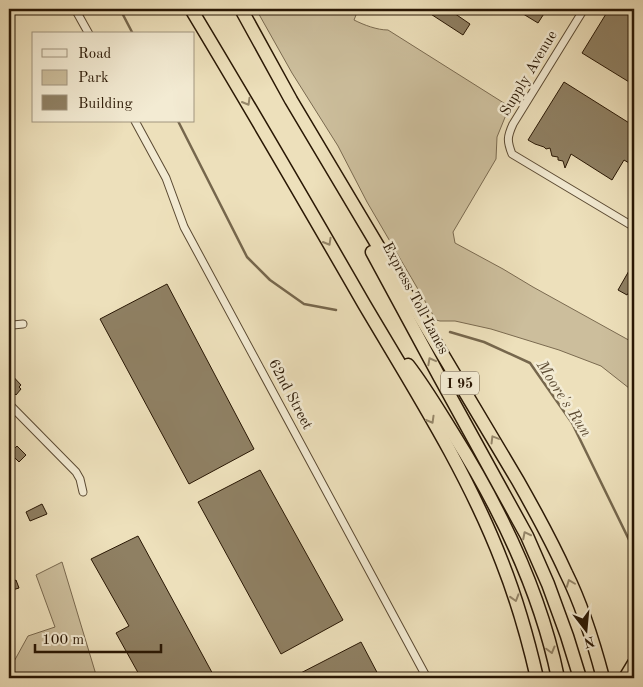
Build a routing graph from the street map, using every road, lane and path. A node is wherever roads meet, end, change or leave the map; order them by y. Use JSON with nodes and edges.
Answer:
{"nodes":[{"id":1,"x":75,"y":9,"type":"edge"},
{"id":2,"x":191,"y":9,"type":"edge"},
{"id":3,"x":241,"y":9,"type":"edge"},
{"id":4,"x":584,"y":9,"type":"edge"},
{"id":5,"x":87,"y":32,"type":"edge"},
{"id":6,"x":291,"y":100,"type":"junction"},
{"id":7,"x":136,"y":122,"type":"edge"},
{"id":8,"x":634,"y":227,"type":"edge"},
{"id":9,"x":23,"y":324,"type":"dead end"},
{"id":10,"x":9,"y":327,"type":"edge"},
{"id":11,"x":381,"y":332,"type":"junction"},
{"id":12,"x":9,"y":404,"type":"edge"},
{"id":13,"x":83,"y":492,"type":"dead end"},
{"id":14,"x":634,"y":663,"type":"edge"},
{"id":15,"x":427,"y":678,"type":"edge"},
{"id":16,"x":537,"y":678,"type":"edge"},
{"id":17,"x":558,"y":678,"type":"edge"},
{"id":18,"x":580,"y":678,"type":"edge"},
{"id":19,"x":603,"y":678,"type":"edge"},
{"id":20,"x":625,"y":678,"type":"edge"}],
"edges":[{"from":1,"to":5,"type":"street"},
{"from":2,"to":11,"type":"highway","number":"I 95","one_way":true},
{"from":3,"to":6,"type":"highway","number":"I 95"},
{"from":4,"to":8,"type":"street","name":"Supply Avenue"},
{"from":18,"to":6,"type":"highway","name":"Express Toll Lanes","one_way":true},
{"from":19,"to":6,"type":"highway","number":"I 95","one_way":true},
{"from":7,"to":15,"type":"street","name":"62nd Street"},
{"from":9,"to":10,"type":"street"},
{"from":11,"to":16,"type":"highway","number":"I 95","one_way":true},
{"from":11,"to":17,"type":"highway","one_way":true},
{"from":12,"to":13,"type":"street"},
{"from":14,"to":20,"type":"highway"}]}
